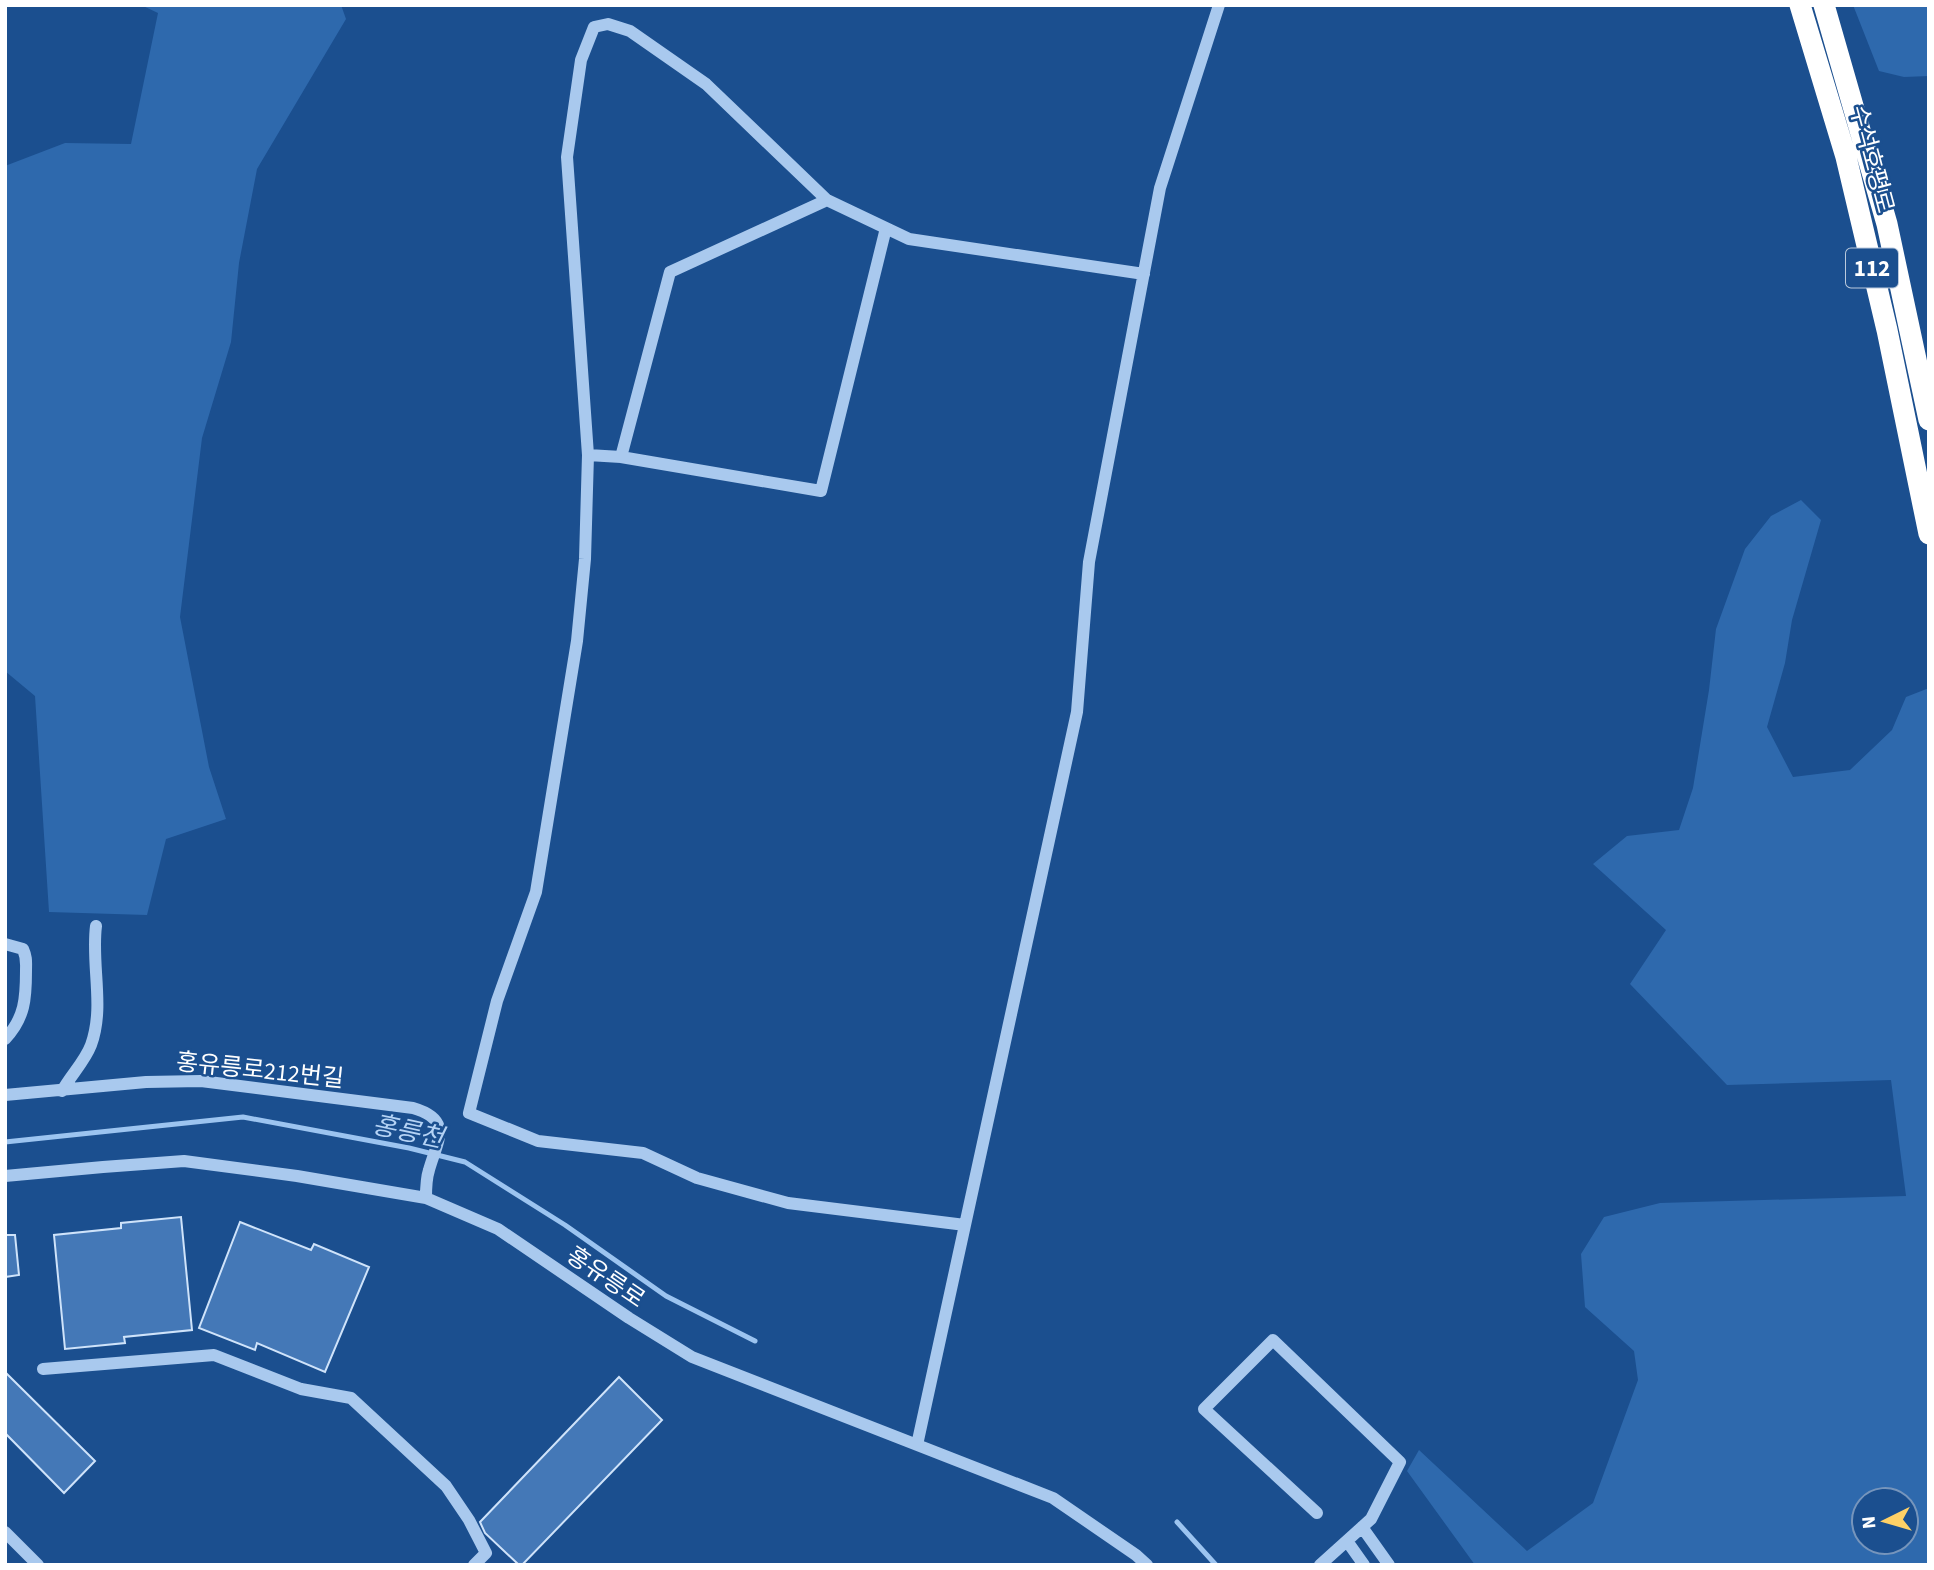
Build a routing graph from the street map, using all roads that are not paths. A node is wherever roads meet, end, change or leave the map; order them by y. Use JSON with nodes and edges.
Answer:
{"nodes":[{"id":1,"x":1219,"y":5,"type":"edge"},
{"id":2,"x":1800,"y":5,"type":"edge"},
{"id":3,"x":1824,"y":5,"type":"edge"},
{"id":4,"x":827,"y":200,"type":"junction"},
{"id":5,"x":886,"y":228,"type":"junction"},
{"id":6,"x":1144,"y":274,"type":"junction"},
{"id":7,"x":1929,"y":420,"type":"edge"},
{"id":8,"x":588,"y":455,"type":"junction"},
{"id":9,"x":621,"y":457,"type":"junction"},
{"id":10,"x":1929,"y":534,"type":"edge"},
{"id":11,"x":96,"y":926,"type":"dead end"},
{"id":12,"x":5,"y":944,"type":"edge"},
{"id":13,"x":5,"y":1039,"type":"edge"},
{"id":14,"x":62,"y":1091,"type":"junction"},
{"id":15,"x":5,"y":1095,"type":"edge"},
{"id":16,"x":5,"y":1176,"type":"edge"},
{"id":17,"x":426,"y":1198,"type":"junction"},
{"id":18,"x":965,"y":1226,"type":"junction"},
{"id":19,"x":43,"y":1369,"type":"dead end"},
{"id":20,"x":917,"y":1445,"type":"junction"},
{"id":21,"x":1317,"y":1513,"type":"dead end"},
{"id":22,"x":1362,"y":1527,"type":"junction"},
{"id":23,"x":5,"y":1532,"type":"edge"},
{"id":24,"x":1346,"y":1541,"type":"junction"},
{"id":25,"x":38,"y":1565,"type":"edge"},
{"id":26,"x":474,"y":1565,"type":"edge"},
{"id":27,"x":1147,"y":1565,"type":"edge"},
{"id":28,"x":1320,"y":1565,"type":"edge"},
{"id":29,"x":1364,"y":1565,"type":"edge"},
{"id":30,"x":1389,"y":1565,"type":"edge"}],
"edges":[{"from":1,"to":6,"type":"street"},
{"from":2,"to":10,"type":"highway","name":"수석호평로","number":"112"},
{"from":3,"to":7,"type":"highway","name":"수석호평로","number":"112"},
{"from":4,"to":5,"type":"street"},
{"from":4,"to":8,"type":"street"},
{"from":4,"to":9,"type":"street"},
{"from":5,"to":6,"type":"street"},
{"from":5,"to":9,"type":"street"},
{"from":6,"to":18,"type":"street"},
{"from":8,"to":9,"type":"street"},
{"from":8,"to":18,"type":"street"},
{"from":11,"to":14,"type":"street"},
{"from":12,"to":13,"type":"street"},
{"from":14,"to":15,"type":"street","name":"홍유릉로212번길"},
{"from":14,"to":17,"type":"street","name":"홍유릉로212번길"},
{"from":16,"to":17,"type":"street","name":"홍유릉로"},
{"from":17,"to":20,"type":"street","name":"홍유릉로"},
{"from":18,"to":20,"type":"street"},
{"from":19,"to":26,"type":"street"},
{"from":20,"to":27,"type":"street","name":"홍유릉로"},
{"from":21,"to":22,"type":"street"},
{"from":22,"to":24,"type":"street"},
{"from":22,"to":30,"type":"street"},
{"from":23,"to":25,"type":"street"},
{"from":24,"to":28,"type":"street"},
{"from":24,"to":29,"type":"street"}]}
